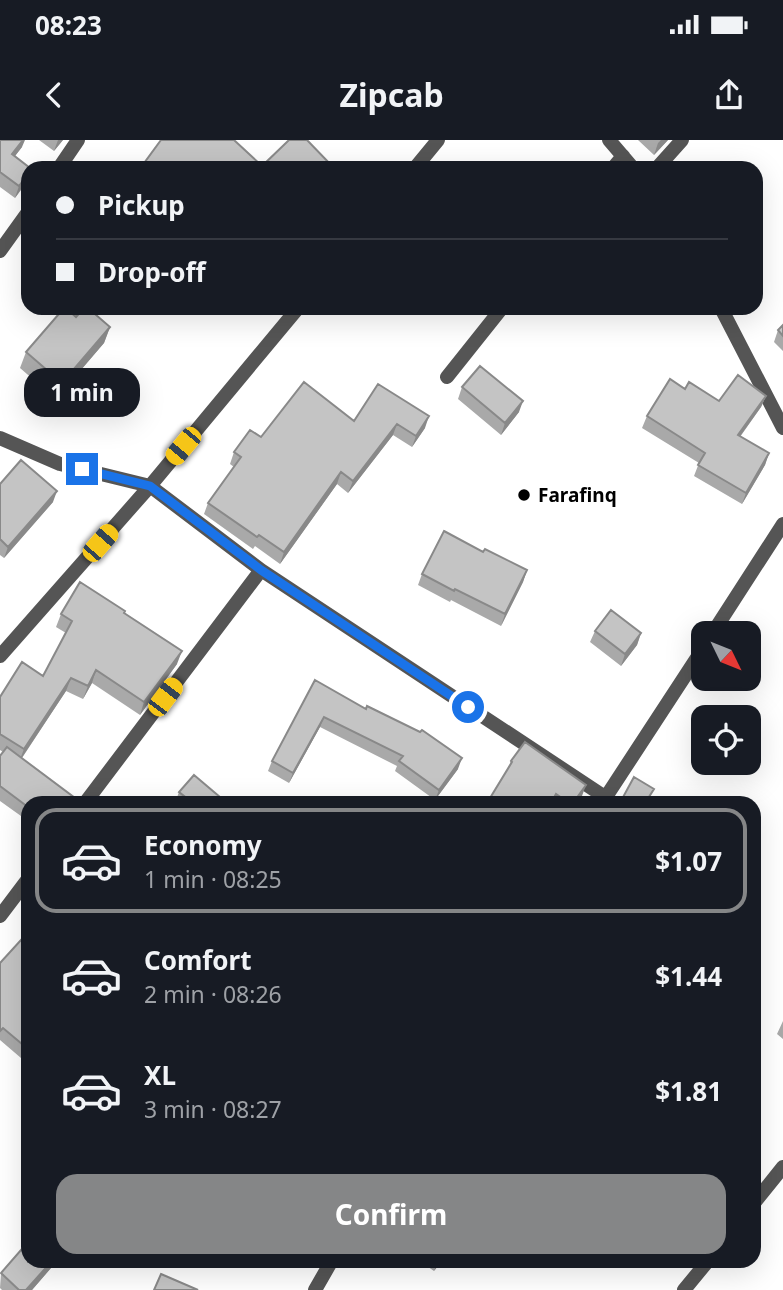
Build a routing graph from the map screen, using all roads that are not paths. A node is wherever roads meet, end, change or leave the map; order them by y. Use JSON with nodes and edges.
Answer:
{"nodes":[{"id":1,"x":79,"y":140,"type":"edge"},
{"id":2,"x":438,"y":140,"type":"edge"},
{"id":3,"x":609,"y":140,"type":"edge"},
{"id":4,"x":682,"y":140,"type":"edge"},
{"id":5,"x":64,"y":161,"type":"edge"},
{"id":6,"x":421,"y":161,"type":"edge"},
{"id":7,"x":618,"y":161,"type":"edge"},
{"id":8,"x":663,"y":161,"type":"edge"},
{"id":9,"x":21,"y":222,"type":"edge"},
{"id":10,"x":0,"y":251,"type":"edge"},
{"id":11,"x":292,"y":315,"type":"edge"},
{"id":12,"x":496,"y":315,"type":"edge"},
{"id":13,"x":725,"y":315,"type":"edge"},
{"id":14,"x":447,"y":377,"type":"dead end"},
{"id":15,"x":783,"y":428,"type":"edge"},
{"id":16,"x":0,"y":438,"type":"edge"},
{"id":17,"x":150,"y":486,"type":"junction"},
{"id":18,"x":783,"y":524,"type":"edge"},
{"id":19,"x":261,"y":570,"type":"junction"},
{"id":20,"x":720,"y":621,"type":"edge"},
{"id":21,"x":0,"y":656,"type":"edge"},
{"id":22,"x":691,"y":667,"type":"edge"},
{"id":23,"x":90,"y":796,"type":"edge"},
{"id":24,"x":598,"y":796,"type":"edge"},
{"id":25,"x":607,"y":796,"type":"edge"},
{"id":26,"x":21,"y":888,"type":"edge"},
{"id":27,"x":0,"y":916,"type":"edge"},
{"id":28,"x":783,"y":1167,"type":"edge"},
{"id":29,"x":761,"y":1194,"type":"edge"},
{"id":30,"x":328,"y":1268,"type":"edge"},
{"id":31,"x":702,"y":1268,"type":"edge"},
{"id":32,"x":315,"y":1290,"type":"edge"},
{"id":33,"x":684,"y":1290,"type":"edge"}],
"edges":[{"from":1,"to":5,"type":"street"},
{"from":2,"to":6,"type":"street"},
{"from":3,"to":7,"type":"street"},
{"from":4,"to":8,"type":"street"},
{"from":9,"to":10,"type":"street"},
{"from":11,"to":17,"type":"street"},
{"from":12,"to":14,"type":"street"},
{"from":13,"to":15,"type":"street"},
{"from":16,"to":17,"type":"street"},
{"from":17,"to":19,"type":"street"},
{"from":17,"to":21,"type":"street"},
{"from":18,"to":20,"type":"street"},
{"from":19,"to":23,"type":"street"},
{"from":19,"to":24,"type":"street"},
{"from":22,"to":25,"type":"street"},
{"from":26,"to":27,"type":"street"},
{"from":28,"to":29,"type":"street"},
{"from":30,"to":32,"type":"street"},
{"from":31,"to":33,"type":"street"}]}
